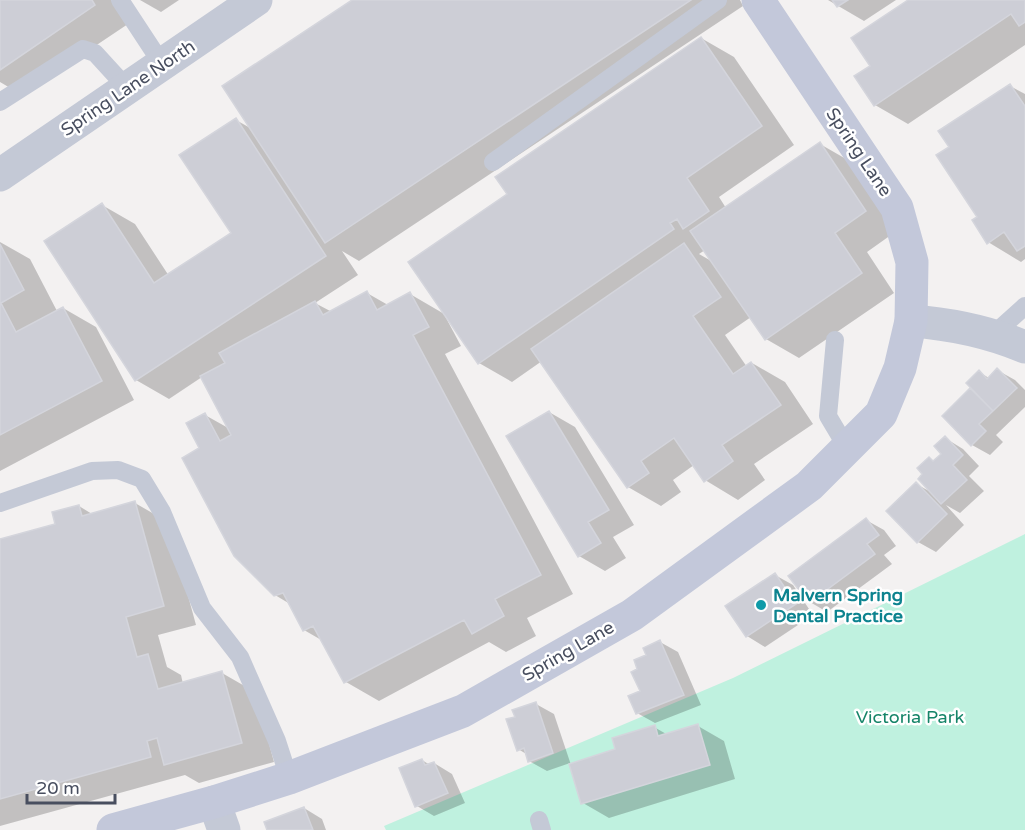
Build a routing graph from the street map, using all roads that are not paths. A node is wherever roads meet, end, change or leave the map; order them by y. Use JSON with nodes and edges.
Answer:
{"nodes":[{"id":1,"x":120,"y":0,"type":"edge"},
{"id":2,"x":256,"y":0,"type":"edge"},
{"id":3,"x":718,"y":0,"type":"edge"},
{"id":4,"x":758,"y":0,"type":"edge"},
{"id":5,"x":162,"y":64,"type":"junction"},
{"id":6,"x":128,"y":88,"type":"junction"},
{"id":7,"x":0,"y":102,"type":"edge"},
{"id":8,"x":493,"y":162,"type":"dead end"},
{"id":9,"x":4,"y":164,"type":"edge"},
{"id":10,"x":1025,"y":306,"type":"edge"},
{"id":11,"x":911,"y":321,"type":"junction"},
{"id":12,"x":994,"y":334,"type":"junction"},
{"id":13,"x":835,"y":340,"type":"dead end"},
{"id":14,"x":1025,"y":347,"type":"edge"},
{"id":15,"x":847,"y":448,"type":"junction"},
{"id":16,"x":0,"y":503,"type":"edge"},
{"id":17,"x":289,"y":778,"type":"junction"},
{"id":18,"x":219,"y":816,"type":"edge"},
{"id":19,"x":113,"y":830,"type":"edge"}],
"edges":[{"from":1,"to":5,"type":"lane"},
{"from":2,"to":5,"type":"street","name":"Spring Lane North"},
{"from":3,"to":8,"type":"lane"},
{"from":4,"to":11,"type":"street","name":"Spring Lane"},
{"from":5,"to":6,"type":"street","name":"Spring Lane North"},
{"from":6,"to":7,"type":"lane"},
{"from":6,"to":9,"type":"street","name":"Spring Lane North"},
{"from":10,"to":12,"type":"lane"},
{"from":11,"to":12,"type":"street"},
{"from":11,"to":15,"type":"street","name":"Spring Lane"},
{"from":12,"to":14,"type":"street"},
{"from":13,"to":15,"type":"lane"},
{"from":15,"to":17,"type":"street","name":"Spring Lane"},
{"from":16,"to":17,"type":"lane"},
{"from":17,"to":18,"type":"street","name":"Spring Lane"},
{"from":18,"to":19,"type":"street","name":"Spring Lane"}]}
